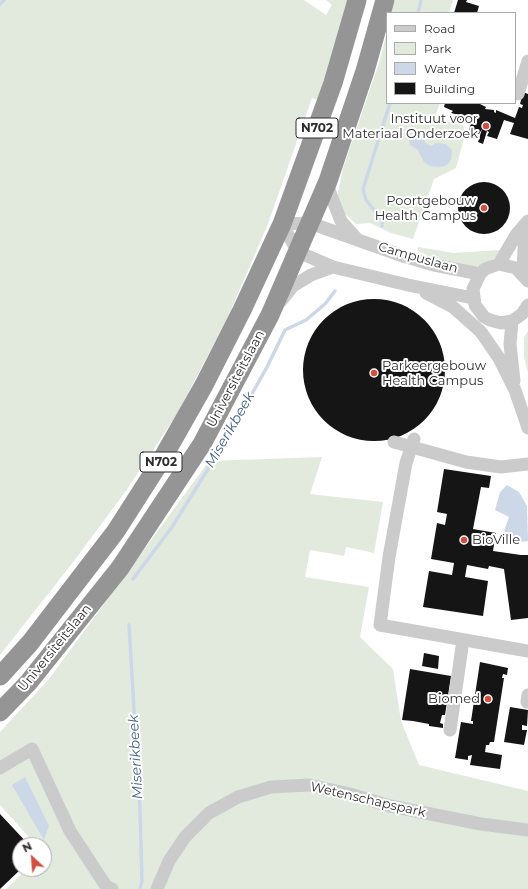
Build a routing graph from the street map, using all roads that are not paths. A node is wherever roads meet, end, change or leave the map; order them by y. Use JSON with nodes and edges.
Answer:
{"nodes":[{"id":1,"x":357,"y":0,"type":"edge"},
{"id":2,"x":385,"y":0,"type":"edge"},
{"id":3,"x":528,"y":61,"type":"edge"},
{"id":4,"x":518,"y":94,"type":"dead end"},
{"id":5,"x":328,"y":182,"type":"junction"},
{"id":6,"x":310,"y":223,"type":"junction"},
{"id":7,"x":526,"y":223,"type":"edge"},
{"id":8,"x":282,"y":224,"type":"junction"},
{"id":9,"x":358,"y":239,"type":"junction"},
{"id":10,"x":298,"y":252,"type":"junction"},
{"id":11,"x":499,"y":264,"type":"junction"},
{"id":12,"x":333,"y":267,"type":"junction"},
{"id":13,"x":480,"y":274,"type":"junction"},
{"id":14,"x":525,"y":277,"type":"edge"},
{"id":15,"x":408,"y":285,"type":"junction"},
{"id":16,"x":473,"y":298,"type":"junction"},
{"id":17,"x":528,"y":305,"type":"edge"},
{"id":18,"x":270,"y":315,"type":"junction"},
{"id":19,"x":490,"y":320,"type":"junction"},
{"id":20,"x":512,"y":321,"type":"junction"},
{"id":21,"x":499,"y":358,"type":"junction"},
{"id":22,"x":515,"y":390,"type":"junction"},
{"id":23,"x":528,"y":428,"type":"edge"},
{"id":24,"x":394,"y":442,"type":"dead end"},
{"id":25,"x":413,"y":443,"type":"junction"},
{"id":26,"x":528,"y":464,"type":"edge"},
{"id":27,"x":463,"y":640,"type":"junction"},
{"id":28,"x":528,"y":651,"type":"edge"},
{"id":29,"x":0,"y":676,"type":"edge"},
{"id":30,"x":0,"y":712,"type":"edge"},
{"id":31,"x":450,"y":730,"type":"dead end"},
{"id":32,"x":0,"y":768,"type":"edge"},
{"id":33,"x":528,"y":830,"type":"edge"},
{"id":34,"x":112,"y":889,"type":"edge"},
{"id":35,"x":157,"y":889,"type":"edge"}],
"edges":[{"from":1,"to":8,"type":"highway","name":"Universiteitslaan","number":"N702"},
{"from":2,"to":5,"type":"highway","name":"Universiteitslaan","number":"N702"},
{"from":3,"to":4,"type":"street"},
{"from":5,"to":6,"type":"highway","name":"Universiteitslaan","number":"N702"},
{"from":5,"to":9,"type":"street","name":"Campuslaan"},
{"from":6,"to":8,"type":"street","name":"Campuslaan"},
{"from":6,"to":9,"type":"street","name":"Campuslaan"},
{"from":6,"to":10,"type":"highway","name":"Universiteitslaan","number":"N702"},
{"from":7,"to":11,"type":"street"},
{"from":7,"to":14,"type":"street"},
{"from":8,"to":10,"type":"street"},
{"from":8,"to":29,"type":"highway","name":"Universiteitslaan","number":"N702"},
{"from":9,"to":13,"type":"street","name":"Campuslaan"},
{"from":10,"to":12,"type":"street","name":"Campuslaan"},
{"from":10,"to":18,"type":"highway","name":"Universiteitslaan","number":"N702"},
{"from":11,"to":13,"type":"street"},
{"from":11,"to":14,"type":"street"},
{"from":12,"to":15,"type":"street","name":"Campuslaan"},
{"from":12,"to":18,"type":"street"},
{"from":13,"to":16,"type":"street"},
{"from":15,"to":16,"type":"street","name":"Campuslaan"},
{"from":15,"to":21,"type":"street","name":"Campuslaan"},
{"from":16,"to":19,"type":"street"},
{"from":17,"to":20,"type":"street"},
{"from":18,"to":30,"type":"highway","name":"Universiteitslaan","number":"N702"},
{"from":19,"to":20,"type":"street"},
{"from":19,"to":21,"type":"street"},
{"from":20,"to":22,"type":"street"},
{"from":21,"to":22,"type":"street"},
{"from":22,"to":23,"type":"street"},
{"from":24,"to":25,"type":"street"},
{"from":25,"to":26,"type":"street"},
{"from":25,"to":27,"type":"street"},
{"from":27,"to":28,"type":"street"},
{"from":27,"to":31,"type":"street"},
{"from":32,"to":34,"type":"street"},
{"from":33,"to":35,"type":"street","name":"Wetenschapspark"}]}
